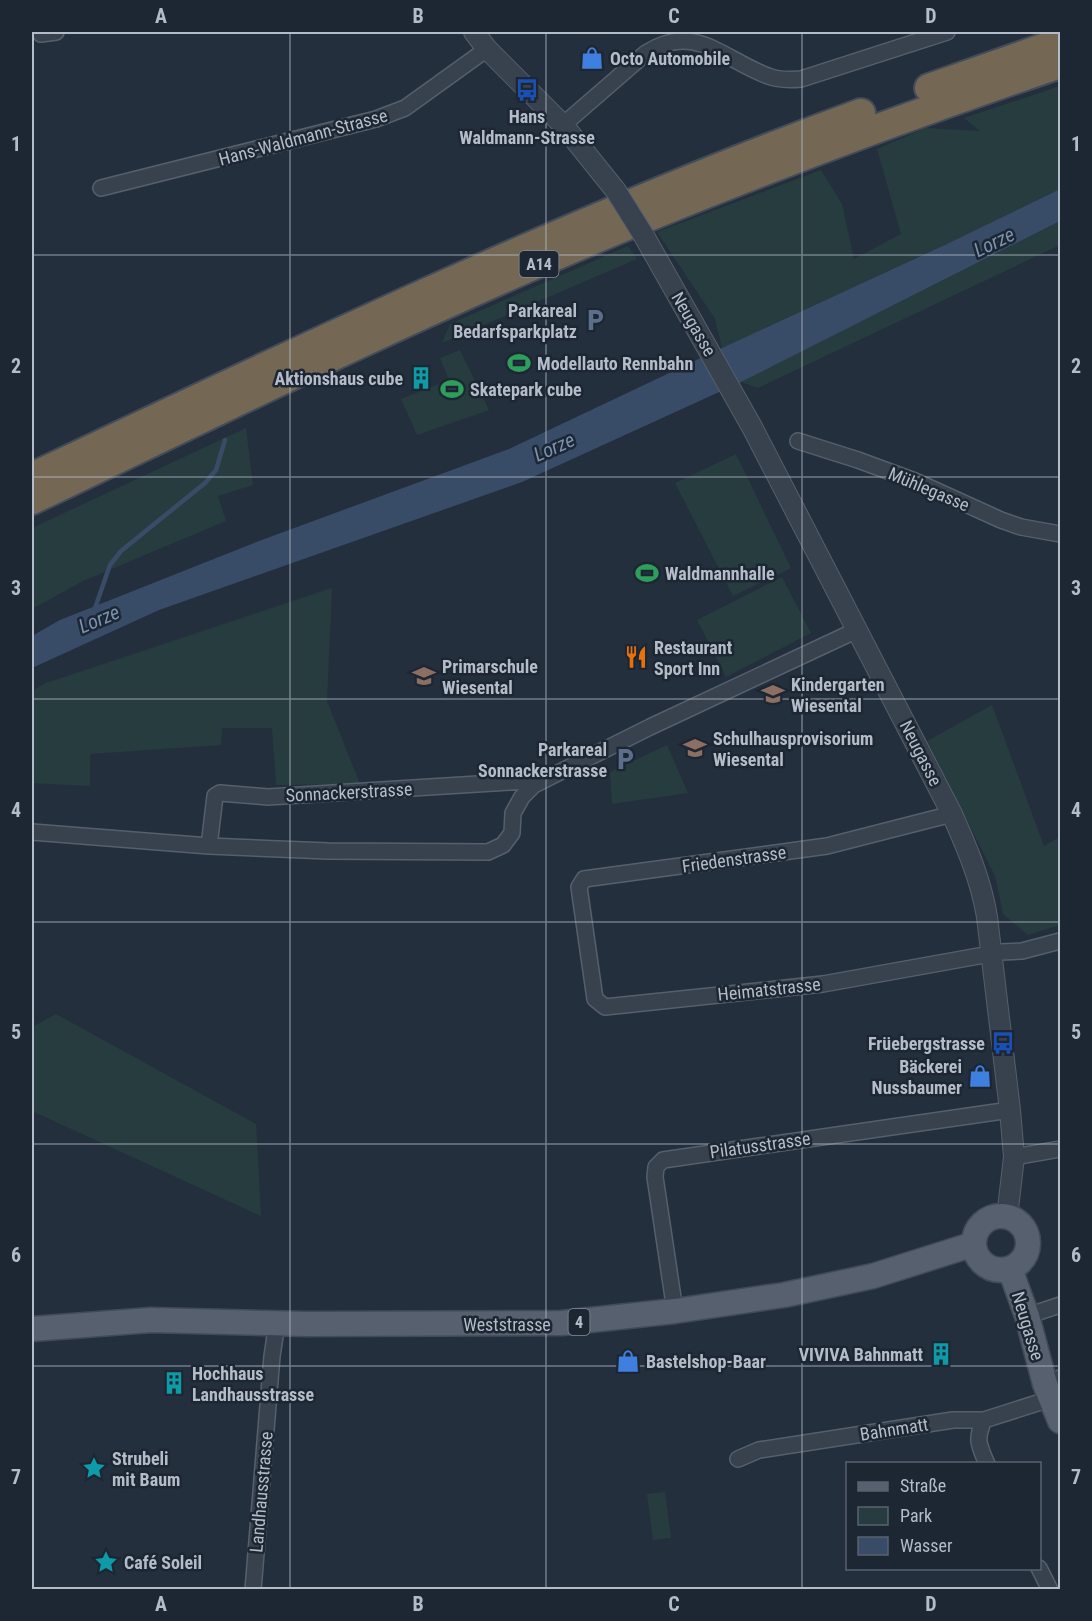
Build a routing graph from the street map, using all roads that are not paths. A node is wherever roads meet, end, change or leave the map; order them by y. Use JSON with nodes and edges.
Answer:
{"nodes":[{"id":1,"x":474,"y":32,"type":"edge"},
{"id":2,"x":947,"y":32,"type":"edge"},
{"id":3,"x":698,"y":37,"type":"edge"},
{"id":4,"x":1060,"y":42,"type":"edge"},
{"id":5,"x":487,"y":49,"type":"junction"},
{"id":6,"x":1060,"y":64,"type":"edge"},
{"id":7,"x":563,"y":125,"type":"junction"},
{"id":8,"x":101,"y":188,"type":"dead end"},
{"id":9,"x":798,"y":441,"type":"dead end"},
{"id":10,"x":32,"y":477,"type":"edge"},
{"id":11,"x":32,"y":500,"type":"edge"},
{"id":12,"x":1060,"y":534,"type":"edge"},
{"id":13,"x":857,"y":630,"type":"junction"},
{"id":14,"x":534,"y":785,"type":"junction"},
{"id":15,"x":952,"y":814,"type":"junction"},
{"id":16,"x":32,"y":832,"type":"edge"},
{"id":17,"x":209,"y":846,"type":"junction"},
{"id":18,"x":1060,"y":941,"type":"edge"},
{"id":19,"x":588,"y":950,"type":"joint"},
{"id":20,"x":992,"y":954,"type":"junction"},
{"id":21,"x":1010,"y":1110,"type":"junction"},
{"id":22,"x":1060,"y":1149,"type":"edge"},
{"id":23,"x":1014,"y":1157,"type":"junction"},
{"id":24,"x":1007,"y":1217,"type":"junction"},
{"id":25,"x":974,"y":1244,"type":"junction"},
{"id":26,"x":1010,"y":1269,"type":"junction"},
{"id":27,"x":1060,"y":1305,"type":"edge"},
{"id":28,"x":675,"y":1311,"type":"junction"},
{"id":29,"x":1028,"y":1316,"type":"junction"},
{"id":30,"x":277,"y":1323,"type":"junction"},
{"id":31,"x":32,"y":1329,"type":"edge"},
{"id":32,"x":1052,"y":1387,"type":"edge"},
{"id":33,"x":984,"y":1420,"type":"junction"},
{"id":34,"x":1060,"y":1421,"type":"edge"},
{"id":35,"x":738,"y":1459,"type":"dead end"},
{"id":36,"x":986,"y":1462,"type":"edge"},
{"id":37,"x":1040,"y":1570,"type":"edge"},
{"id":38,"x":253,"y":1590,"type":"edge"},
{"id":39,"x":1050,"y":1590,"type":"edge"}],
"edges":[{"from":1,"to":5,"type":"street","name":"Neugasse"},
{"from":2,"to":3,"type":"street"},
{"from":3,"to":7,"type":"street"},
{"from":4,"to":10,"type":"highway","number":"A14"},
{"from":5,"to":7,"type":"street","name":"Neugasse"},
{"from":5,"to":8,"type":"street","name":"Hans-Waldmann-Strasse"},
{"from":6,"to":11,"type":"highway","number":"A14"},
{"from":7,"to":13,"type":"street","name":"Neugasse","bridge":true},
{"from":9,"to":12,"type":"street","name":"Mühlegasse"},
{"from":13,"to":14,"type":"street"},
{"from":13,"to":15,"type":"street","name":"Neugasse"},
{"from":14,"to":17,"type":"street"},
{"from":14,"to":17,"type":"street","name":"Sonnackerstrasse"},
{"from":15,"to":19,"type":"street","name":"Friedenstrasse"},
{"from":15,"to":20,"type":"street","name":"Neugasse"},
{"from":16,"to":17,"type":"street"},
{"from":18,"to":20,"type":"street"},
{"from":19,"to":20,"type":"street","name":"Heimatstrasse"},
{"from":20,"to":21,"type":"street","name":"Neugasse"},
{"from":21,"to":23,"type":"street","name":"Neugasse"},
{"from":21,"to":28,"type":"street","name":"Pilatusstrasse"},
{"from":22,"to":23,"type":"street"},
{"from":23,"to":24,"type":"street","name":"Neugasse"},
{"from":24,"to":25,"type":"main road"},
{"from":24,"to":26,"type":"main road"},
{"from":25,"to":26,"type":"main road"},
{"from":25,"to":28,"type":"main road","name":"Weststrasse","number":"4"},
{"from":26,"to":29,"type":"main road","name":"Neugasse"},
{"from":27,"to":29,"type":"street"},
{"from":28,"to":30,"type":"main road","name":"Weststrasse","number":"4"},
{"from":29,"to":32,"type":"main road","name":"Neugasse"},
{"from":30,"to":31,"type":"main road","name":"Weststrasse","number":"4"},
{"from":30,"to":38,"type":"street","name":"Landhausstrasse"},
{"from":32,"to":33,"type":"street","name":"Bahnmatt"},
{"from":32,"to":34,"type":"main road","name":"Neugasse"},
{"from":33,"to":35,"type":"street","name":"Bahnmatt"},
{"from":33,"to":36,"type":"street"},
{"from":37,"to":39,"type":"street"}]}
